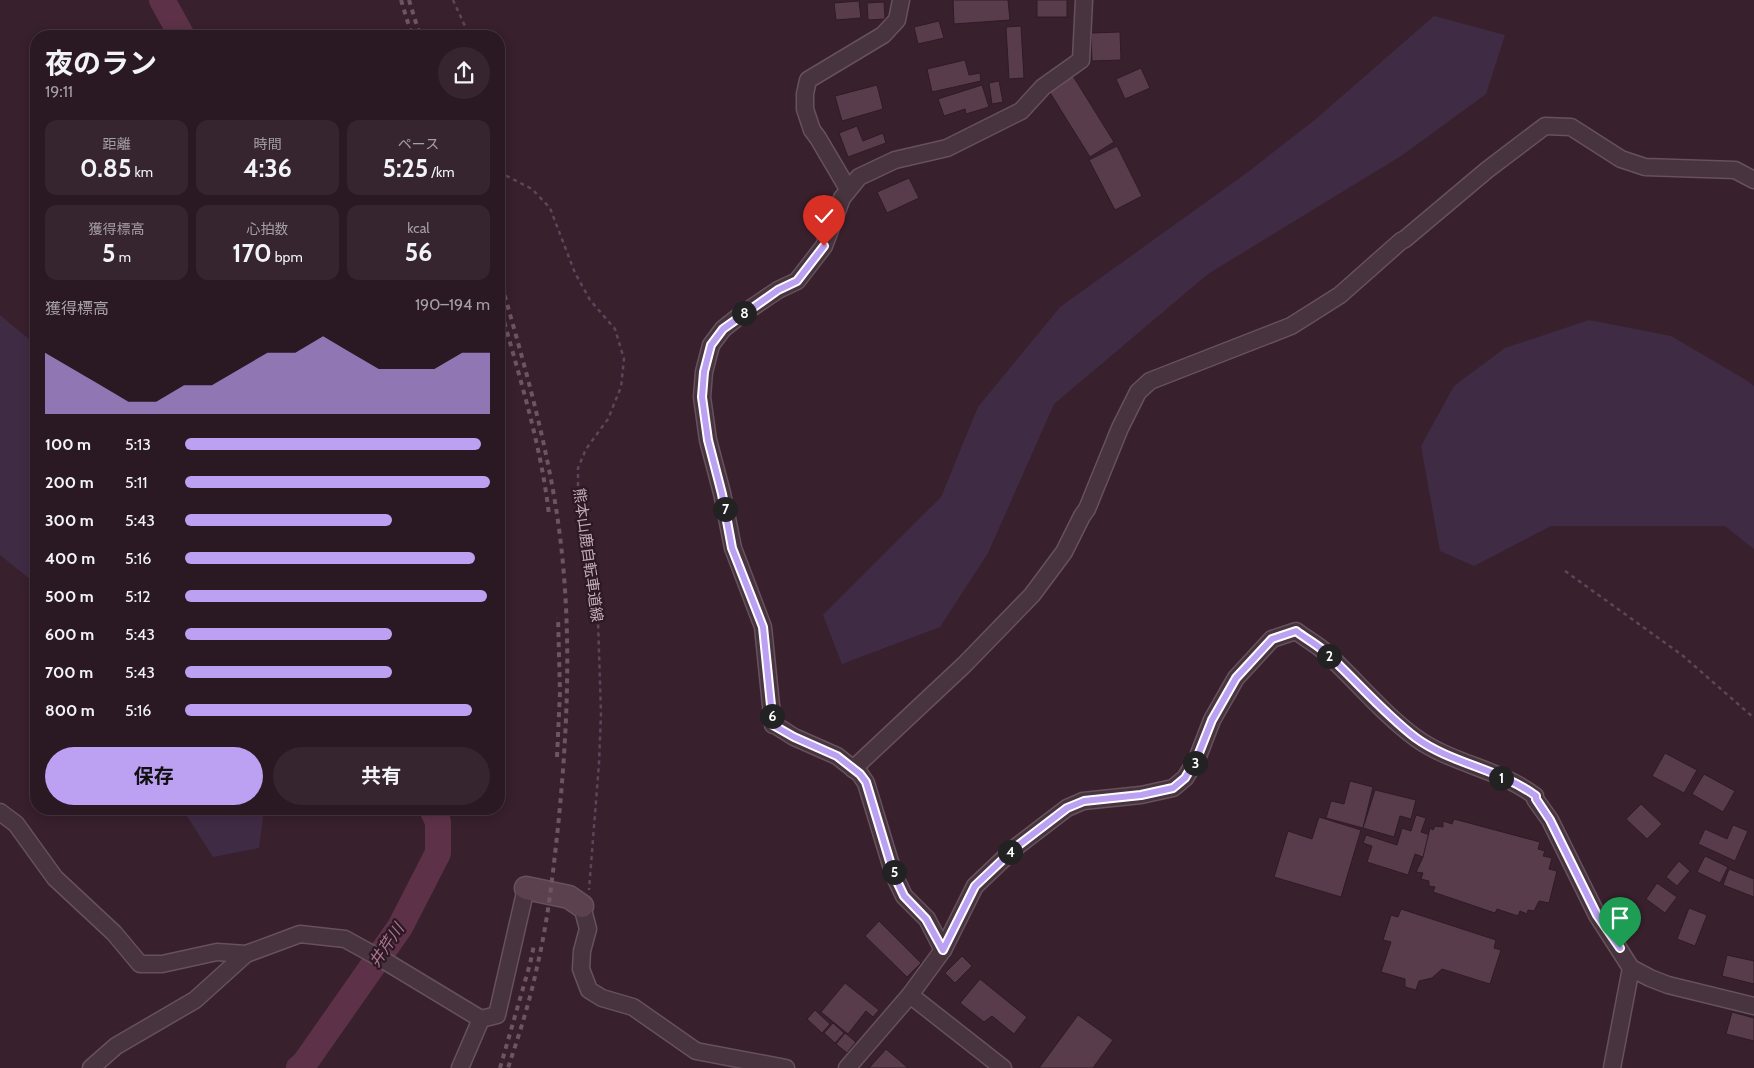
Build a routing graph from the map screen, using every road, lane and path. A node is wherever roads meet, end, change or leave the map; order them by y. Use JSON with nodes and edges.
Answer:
{"nodes":[{"id":1,"x":453,"y":0,"type":"edge"},
{"id":2,"x":901,"y":0,"type":"edge"},
{"id":3,"x":1084,"y":0,"type":"edge"},
{"id":4,"x":466,"y":30,"type":"edge"},
{"id":5,"x":505,"y":175,"type":"edge"},
{"id":6,"x":1754,"y":180,"type":"edge"},
{"id":7,"x":848,"y":189,"type":"junction"},
{"id":8,"x":1565,"y":571,"type":"dead end"},
{"id":9,"x":1754,"y":718,"type":"edge"},
{"id":10,"x":853,"y":769,"type":"junction"},
{"id":11,"x":0,"y":812,"type":"edge"},
{"id":12,"x":526,"y":888,"type":"joint"},
{"id":13,"x":582,"y":906,"type":"junction"},
{"id":14,"x":943,"y":950,"type":"junction"},
{"id":15,"x":246,"y":954,"type":"junction"},
{"id":16,"x":1631,"y":968,"type":"junction"},
{"id":17,"x":910,"y":995,"type":"junction"},
{"id":18,"x":1754,"y":1006,"type":"edge"},
{"id":19,"x":481,"y":1019,"type":"junction"},
{"id":20,"x":91,"y":1068,"type":"edge"},
{"id":21,"x":460,"y":1068,"type":"edge"},
{"id":22,"x":786,"y":1068,"type":"edge"},
{"id":23,"x":848,"y":1068,"type":"edge"},
{"id":24,"x":1002,"y":1068,"type":"edge"},
{"id":25,"x":1612,"y":1068,"type":"edge"}],
"edges":[{"from":1,"to":4,"type":"path"},
{"from":2,"to":7,"type":"street"},
{"from":3,"to":7,"type":"street"},
{"from":5,"to":13,"type":"path","name":"熊本山鹿自転車道線"},
{"from":6,"to":10,"type":"street"},
{"from":7,"to":10,"type":"street"},
{"from":8,"to":9,"type":"path"},
{"from":10,"to":14,"type":"street"},
{"from":11,"to":15,"type":"street"},
{"from":12,"to":13,"type":"main road"},
{"from":12,"to":19,"type":"street"},
{"from":13,"to":22,"type":"street"},
{"from":14,"to":16,"type":"street"},
{"from":14,"to":17,"type":"street"},
{"from":15,"to":19,"type":"street"},
{"from":15,"to":20,"type":"street"},
{"from":16,"to":18,"type":"street"},
{"from":16,"to":25,"type":"street"},
{"from":17,"to":23,"type":"street"},
{"from":17,"to":24,"type":"street"},
{"from":19,"to":21,"type":"street"}]}
